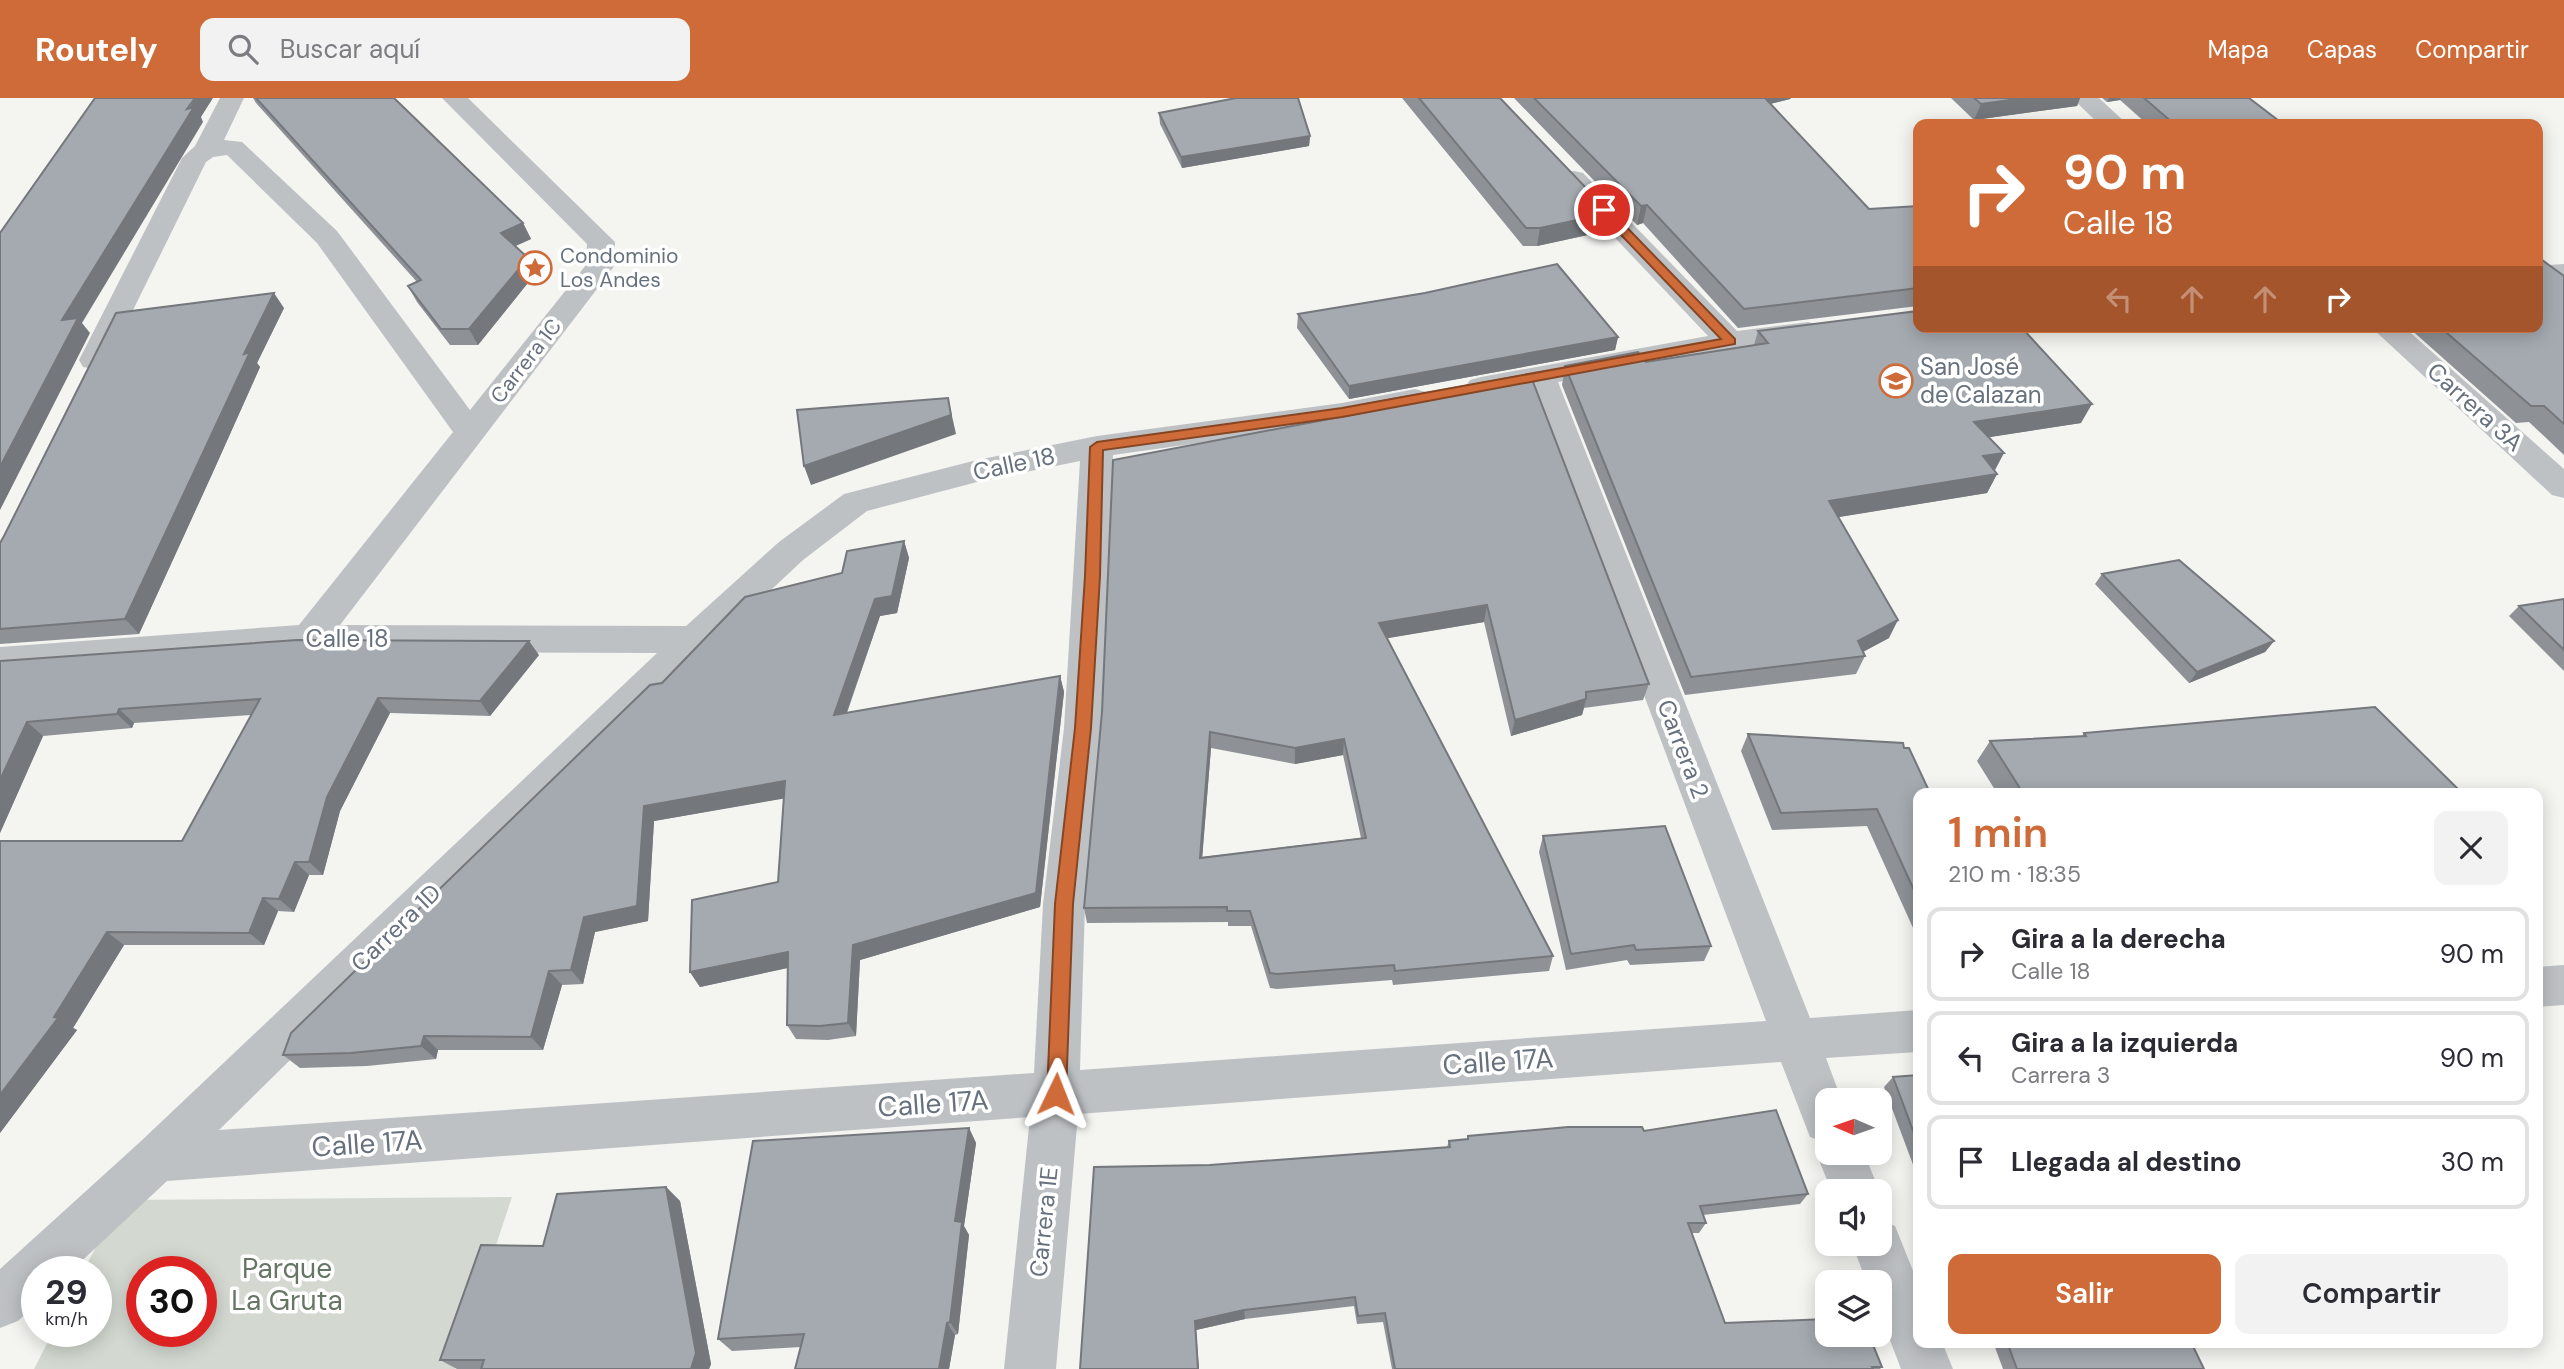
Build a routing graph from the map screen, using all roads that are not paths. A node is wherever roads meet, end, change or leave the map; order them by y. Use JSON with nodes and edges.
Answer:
{"nodes":[{"id":1,"x":232,"y":98,"type":"edge"},
{"id":2,"x":454,"y":98,"type":"edge"},
{"id":3,"x":2084,"y":98,"type":"edge"},
{"id":4,"x":2108,"y":119,"type":"edge"},
{"id":5,"x":206,"y":150,"type":"junction"},
{"id":6,"x":1552,"y":156,"type":"edge"},
{"id":7,"x":2564,"y":273,"type":"edge"},
{"id":8,"x":2543,"y":274,"type":"edge"},
{"id":9,"x":1838,"y":328,"type":"edge"},
{"id":10,"x":2393,"y":333,"type":"edge"},
{"id":11,"x":1730,"y":341,"type":"junction"},
{"id":12,"x":1540,"y":377,"type":"junction"},
{"id":13,"x":85,"y":379,"type":"edge"},
{"id":14,"x":470,"y":433,"type":"junction"},
{"id":15,"x":1097,"y":447,"type":"junction"},
{"id":16,"x":2564,"y":487,"type":"edge"},
{"id":17,"x":791,"y":551,"type":"joint"},
{"id":18,"x":309,"y":638,"type":"junction"},
{"id":19,"x":694,"y":640,"type":"junction"},
{"id":20,"x":0,"y":661,"type":"edge"},
{"id":21,"x":2564,"y":985,"type":"edge"},
{"id":22,"x":2543,"y":987,"type":"edge"},
{"id":23,"x":1913,"y":1031,"type":"edge"},
{"id":24,"x":1794,"y":1040,"type":"junction"},
{"id":25,"x":1815,"y":1092,"type":"edge"},
{"id":26,"x":1056,"y":1094,"type":"junction"},
{"id":27,"x":157,"y":1158,"type":"junction"},
{"id":28,"x":1882,"y":1256,"type":"edge"},
{"id":29,"x":0,"y":1303,"type":"edge"},
{"id":30,"x":1913,"y":1334,"type":"edge"},
{"id":31,"x":1919,"y":1348,"type":"edge"},
{"id":32,"x":1030,"y":1369,"type":"edge"},
{"id":33,"x":1927,"y":1369,"type":"edge"}],
"edges":[{"from":1,"to":5,"type":"street"},
{"from":2,"to":14,"type":"street","name":"Carrera 1C"},
{"from":3,"to":4,"type":"street"},
{"from":5,"to":13,"type":"street"},
{"from":5,"to":14,"type":"street"},
{"from":6,"to":11,"type":"street"},
{"from":7,"to":8,"type":"street"},
{"from":9,"to":11,"type":"street","name":"Calle 18"},
{"from":10,"to":16,"type":"street","name":"Carrera 3A"},
{"from":11,"to":12,"type":"street","name":"Calle 18"},
{"from":12,"to":15,"type":"street","name":"Calle 18"},
{"from":12,"to":24,"type":"street","name":"Carrera 2"},
{"from":14,"to":18,"type":"street","name":"Carrera 1C"},
{"from":15,"to":17,"type":"street","name":"Calle 18"},
{"from":15,"to":26,"type":"street","name":"Carrera 1E"},
{"from":17,"to":19,"type":"street","name":"Carrera 1D"},
{"from":18,"to":19,"type":"street","name":"Calle 18"},
{"from":18,"to":20,"type":"street","name":"Calle 18"},
{"from":19,"to":27,"type":"street","name":"Carrera 1D"},
{"from":21,"to":22,"type":"street"},
{"from":23,"to":24,"type":"street","name":"Calle 17A"},
{"from":24,"to":25,"type":"street","name":"Carrera 2"},
{"from":24,"to":26,"type":"street","name":"Calle 17A"},
{"from":26,"to":27,"type":"street","name":"Calle 17A"},
{"from":26,"to":32,"type":"street","name":"Carrera 1E"},
{"from":27,"to":29,"type":"street","name":"Carrera 1D"},
{"from":28,"to":30,"type":"street"},
{"from":31,"to":33,"type":"street"}]}
